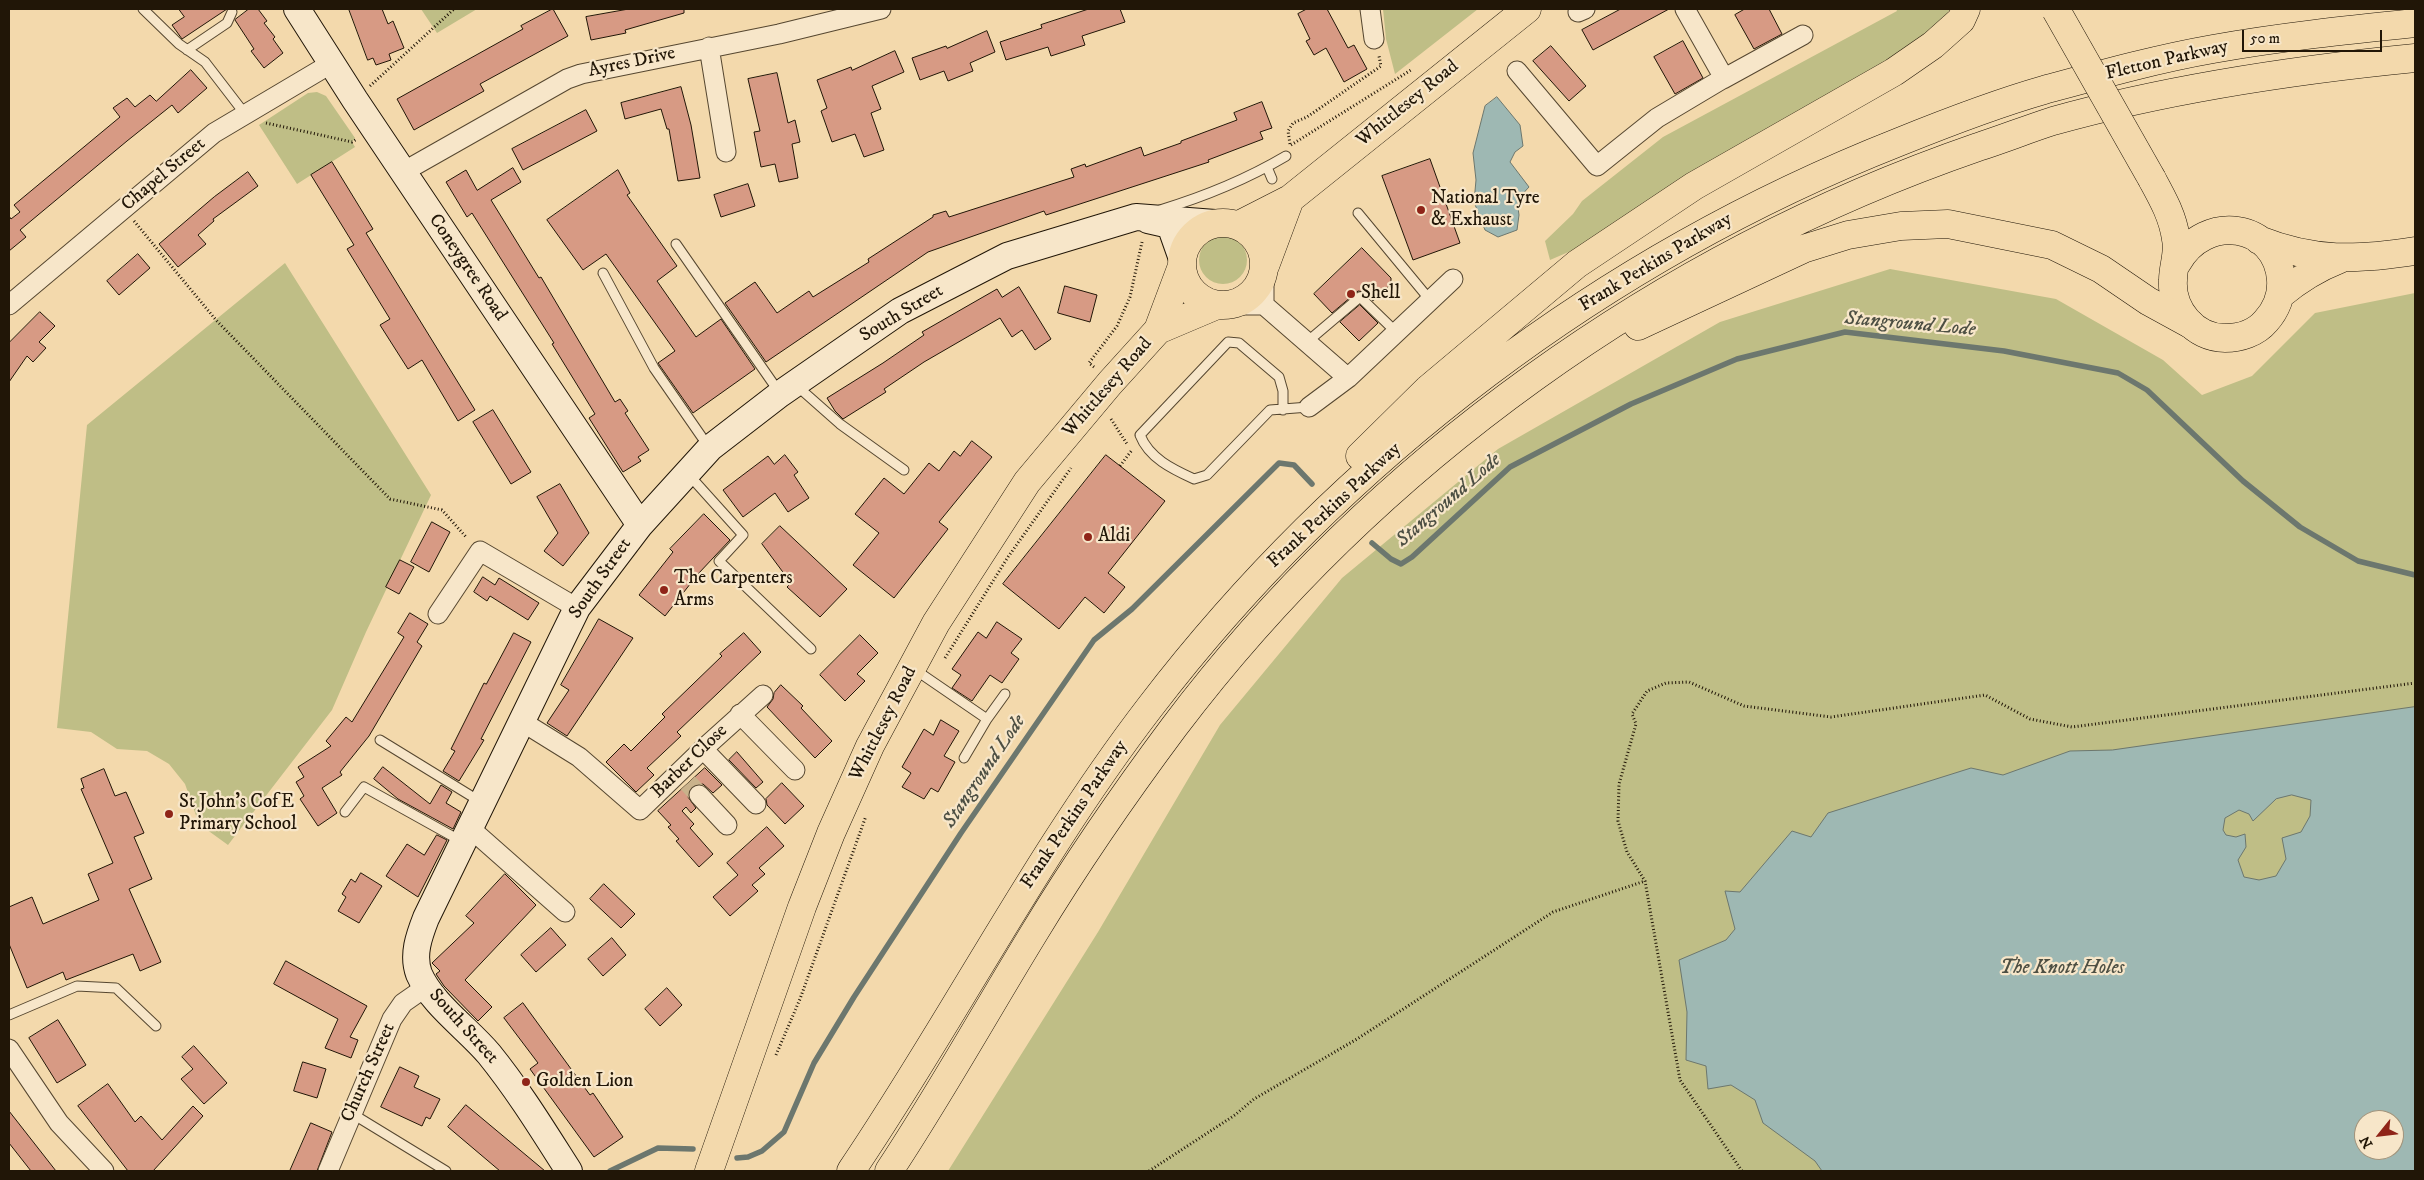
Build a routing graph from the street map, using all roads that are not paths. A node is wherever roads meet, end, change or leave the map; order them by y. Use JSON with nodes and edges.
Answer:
{"nodes":[{"id":1,"x":143,"y":9,"type":"edge"},
{"id":2,"x":297,"y":9,"type":"edge"},
{"id":3,"x":881,"y":9,"type":"edge"},
{"id":4,"x":1370,"y":9,"type":"edge"},
{"id":5,"x":1526,"y":9,"type":"edge"},
{"id":6,"x":1685,"y":9,"type":"edge"},
{"id":7,"x":1966,"y":9,"type":"edge"},
{"id":8,"x":2055,"y":10,"type":"edge"},
{"id":9,"x":232,"y":12,"type":"dead end"},
{"id":10,"x":2415,"y":23,"type":"edge"},
{"id":11,"x":1803,"y":35,"type":"dead end"},
{"id":12,"x":1374,"y":38,"type":"road end"},
{"id":13,"x":709,"y":47,"type":"junction"},
{"id":14,"x":187,"y":50,"type":"junction"},
{"id":15,"x":2415,"y":58,"type":"edge"},
{"id":16,"x":332,"y":63,"type":"junction"},
{"id":17,"x":1517,"y":71,"type":"dead end"},
{"id":18,"x":1723,"y":79,"type":"junction"},
{"id":19,"x":2039,"y":92,"type":"joint"},
{"id":20,"x":253,"y":118,"type":"junction"},
{"id":21,"x":2052,"y":122,"type":"joint"},
{"id":22,"x":1285,"y":151,"type":"road end"},
{"id":23,"x":726,"y":152,"type":"dead end"},
{"id":24,"x":1267,"y":167,"type":"junction"},
{"id":25,"x":403,"y":172,"type":"junction"},
{"id":26,"x":1281,"y":189,"type":"junction"},
{"id":27,"x":2158,"y":190,"type":"junction"},
{"id":28,"x":1358,"y":213,"type":"dead end"},
{"id":29,"x":1136,"y":217,"type":"junction"},
{"id":30,"x":1227,"y":224,"type":"junction"},
{"id":31,"x":2212,"y":232,"type":"junction"},
{"id":32,"x":2258,"y":239,"type":"junction"},
{"id":33,"x":676,"y":244,"type":"dead end"},
{"id":34,"x":2415,"y":251,"type":"edge"},
{"id":35,"x":2344,"y":258,"type":"junction"},
{"id":36,"x":2176,"y":262,"type":"junction"},
{"id":37,"x":1182,"y":263,"type":"junction"},
{"id":38,"x":1265,"y":269,"type":"junction"},
{"id":39,"x":603,"y":273,"type":"dead end"},
{"id":40,"x":1453,"y":279,"type":"dead end"},
{"id":41,"x":2280,"y":294,"type":"junction"},
{"id":42,"x":1430,"y":300,"type":"junction"},
{"id":43,"x":9,"y":305,"type":"edge"},
{"id":44,"x":1221,"y":305,"type":"junction"},
{"id":45,"x":1264,"y":305,"type":"junction"},
{"id":46,"x":2190,"y":324,"type":"junction"},
{"id":47,"x":1158,"y":330,"type":"junction"},
{"id":48,"x":1396,"y":332,"type":"junction"},
{"id":49,"x":1307,"y":342,"type":"junction"},
{"id":50,"x":1549,"y":367,"type":"junction"},
{"id":51,"x":1348,"y":378,"type":"junction"},
{"id":52,"x":788,"y":389,"type":"junction"},
{"id":53,"x":1309,"y":407,"type":"joint"},
{"id":54,"x":1284,"y":410,"type":"junction"},
{"id":55,"x":710,"y":448,"type":"junction"},
{"id":56,"x":904,"y":470,"type":"dead end"},
{"id":57,"x":687,"y":473,"type":"junction"},
{"id":58,"x":1322,"y":513,"type":"junction"},
{"id":59,"x":640,"y":525,"type":"junction"},
{"id":60,"x":577,"y":608,"type":"junction"},
{"id":61,"x":438,"y":614,"type":"dead end"},
{"id":62,"x":811,"y":649,"type":"dead end"},
{"id":63,"x":922,"y":675,"type":"junction"},
{"id":64,"x":1005,"y":694,"type":"dead end"},
{"id":65,"x":763,"y":695,"type":"dead end"},
{"id":66,"x":740,"y":714,"type":"junction"},
{"id":67,"x":987,"y":719,"type":"junction"},
{"id":68,"x":521,"y":721,"type":"junction"},
{"id":69,"x":380,"y":740,"type":"dead end"},
{"id":70,"x":703,"y":749,"type":"junction"},
{"id":71,"x":964,"y":758,"type":"dead end"},
{"id":72,"x":795,"y":770,"type":"dead end"},
{"id":73,"x":689,"y":784,"type":"junction"},
{"id":74,"x":483,"y":803,"type":"junction"},
{"id":75,"x":756,"y":804,"type":"dead end"},
{"id":76,"x":345,"y":812,"type":"dead end"},
{"id":77,"x":727,"y":825,"type":"dead end"},
{"id":78,"x":467,"y":836,"type":"junction"},
{"id":79,"x":565,"y":912,"type":"dead end"},
{"id":80,"x":426,"y":986,"type":"junction"},
{"id":81,"x":9,"y":1015,"type":"edge"},
{"id":82,"x":156,"y":1026,"type":"dead end"},
{"id":83,"x":9,"y":1049,"type":"edge"},
{"id":84,"x":351,"y":1114,"type":"junction"},
{"id":85,"x":104,"y":1171,"type":"edge"},
{"id":86,"x":328,"y":1171,"type":"edge"},
{"id":87,"x":446,"y":1171,"type":"edge"},
{"id":88,"x":569,"y":1171,"type":"edge"},
{"id":89,"x":709,"y":1171,"type":"edge"},
{"id":90,"x":850,"y":1171,"type":"edge"},
{"id":91,"x":889,"y":1171,"type":"edge"}],
"edges":[{"from":1,"to":14,"type":"lane"},
{"from":2,"to":16,"type":"street","name":"Coneygree Road"},
{"from":3,"to":13,"type":"street","name":"Ayres Drive"},
{"from":4,"to":12,"type":"street"},
{"from":5,"to":26,"type":"main road","name":"Whittlesey Road"},
{"from":6,"to":18,"type":"street"},
{"from":7,"to":58,"type":"main road"},
{"from":8,"to":27,"type":"main road","bridge":true},
{"from":9,"to":14,"type":"lane"},
{"from":10,"to":19,"type":"main road","name":"Fletton Parkway"},
{"from":11,"to":18,"type":"street"},
{"from":13,"to":23,"type":"street"},
{"from":13,"to":25,"type":"street","name":"Ayres Drive"},
{"from":14,"to":20,"type":"lane"},
{"from":15,"to":21,"type":"main road","name":"Fletton Parkway"},
{"from":16,"to":20,"type":"street","name":"Chapel Street"},
{"from":16,"to":25,"type":"street","name":"Coneygree Road"},
{"from":17,"to":18,"type":"street"},
{"from":19,"to":58,"type":"main road","name":"Frank Perkins Parkway"},
{"from":20,"to":43,"type":"street","name":"Chapel Street"},
{"from":21,"to":50,"type":"main road","name":"Frank Perkins Parkway"},
{"from":22,"to":24,"type":"lane"},
{"from":24,"to":26,"type":"lane"},
{"from":24,"to":29,"type":"lane"},
{"from":25,"to":59,"type":"street","name":"Coneygree Road"},
{"from":26,"to":30,"type":"main road","name":"Whittlesey Road"},
{"from":26,"to":38,"type":"main road"},
{"from":27,"to":31,"type":"main road"},
{"from":27,"to":36,"type":"main road"},
{"from":28,"to":42,"type":"lane"},
{"from":29,"to":30,"type":"street","name":"South Street"},
{"from":29,"to":37,"type":"street","name":"South Street"},
{"from":29,"to":52,"type":"street","name":"South Street"},
{"from":30,"to":37,"type":"main road"},
{"from":30,"to":38,"type":"main road"},
{"from":31,"to":32,"type":"main road"},
{"from":31,"to":36,"type":"main road"},
{"from":32,"to":35,"type":"main road"},
{"from":32,"to":41,"type":"main road"},
{"from":33,"to":52,"type":"lane"},
{"from":34,"to":35,"type":"main road"},
{"from":35,"to":41,"type":"main road"},
{"from":36,"to":46,"type":"main road"},
{"from":37,"to":44,"type":"main road"},
{"from":37,"to":47,"type":"main road","name":"Whittlesey Road"},
{"from":38,"to":44,"type":"main road"},
{"from":38,"to":45,"type":"street"},
{"from":39,"to":55,"type":"lane"},
{"from":40,"to":42,"type":"street"},
{"from":41,"to":46,"type":"main road"},
{"from":42,"to":48,"type":"street"},
{"from":44,"to":45,"type":"street"},
{"from":44,"to":47,"type":"main road","name":"Whittlesey Road"},
{"from":45,"to":49,"type":"street"},
{"from":46,"to":50,"type":"main road"},
{"from":47,"to":63,"type":"main road","name":"Whittlesey Road"},
{"from":48,"to":49,"type":"lane"},
{"from":48,"to":51,"type":"street"},
{"from":49,"to":51,"type":"street"},
{"from":50,"to":91,"type":"main road","name":"Frank Perkins Parkway"},
{"from":51,"to":53,"type":"street"},
{"from":52,"to":55,"type":"street","name":"South Street"},
{"from":52,"to":56,"type":"lane"},
{"from":53,"to":54,"type":"lane"},
{"from":54,"to":54,"type":"lane"},
{"from":55,"to":57,"type":"street","name":"South Street"},
{"from":57,"to":59,"type":"street","name":"South Street"},
{"from":57,"to":62,"type":"lane"},
{"from":58,"to":90,"type":"main road","name":"Frank Perkins Parkway"},
{"from":59,"to":60,"type":"street","name":"South Street"},
{"from":60,"to":61,"type":"street"},
{"from":60,"to":68,"type":"street","name":"South Street"},
{"from":63,"to":67,"type":"lane"},
{"from":63,"to":89,"type":"main road","name":"Whittlesey Road"},
{"from":64,"to":67,"type":"lane"},
{"from":65,"to":66,"type":"street","name":"Barber Close"},
{"from":66,"to":70,"type":"street","name":"Barber Close"},
{"from":66,"to":72,"type":"street","name":"Barber Close"},
{"from":67,"to":71,"type":"lane"},
{"from":68,"to":73,"type":"street","name":"Barber Close"},
{"from":68,"to":74,"type":"street","name":"South Street"},
{"from":69,"to":74,"type":"lane"},
{"from":70,"to":73,"type":"street","name":"Barber Close"},
{"from":70,"to":75,"type":"street"},
{"from":73,"to":77,"type":"street"},
{"from":74,"to":78,"type":"street","name":"South Street"},
{"from":76,"to":78,"type":"lane"},
{"from":78,"to":79,"type":"street"},
{"from":78,"to":80,"type":"street","name":"South Street"},
{"from":80,"to":84,"type":"street","name":"Church Street"},
{"from":80,"to":88,"type":"street","name":"South Street"},
{"from":81,"to":82,"type":"lane"},
{"from":83,"to":85,"type":"street"},
{"from":84,"to":86,"type":"street","name":"Church Street"},
{"from":84,"to":87,"type":"lane"}]}
